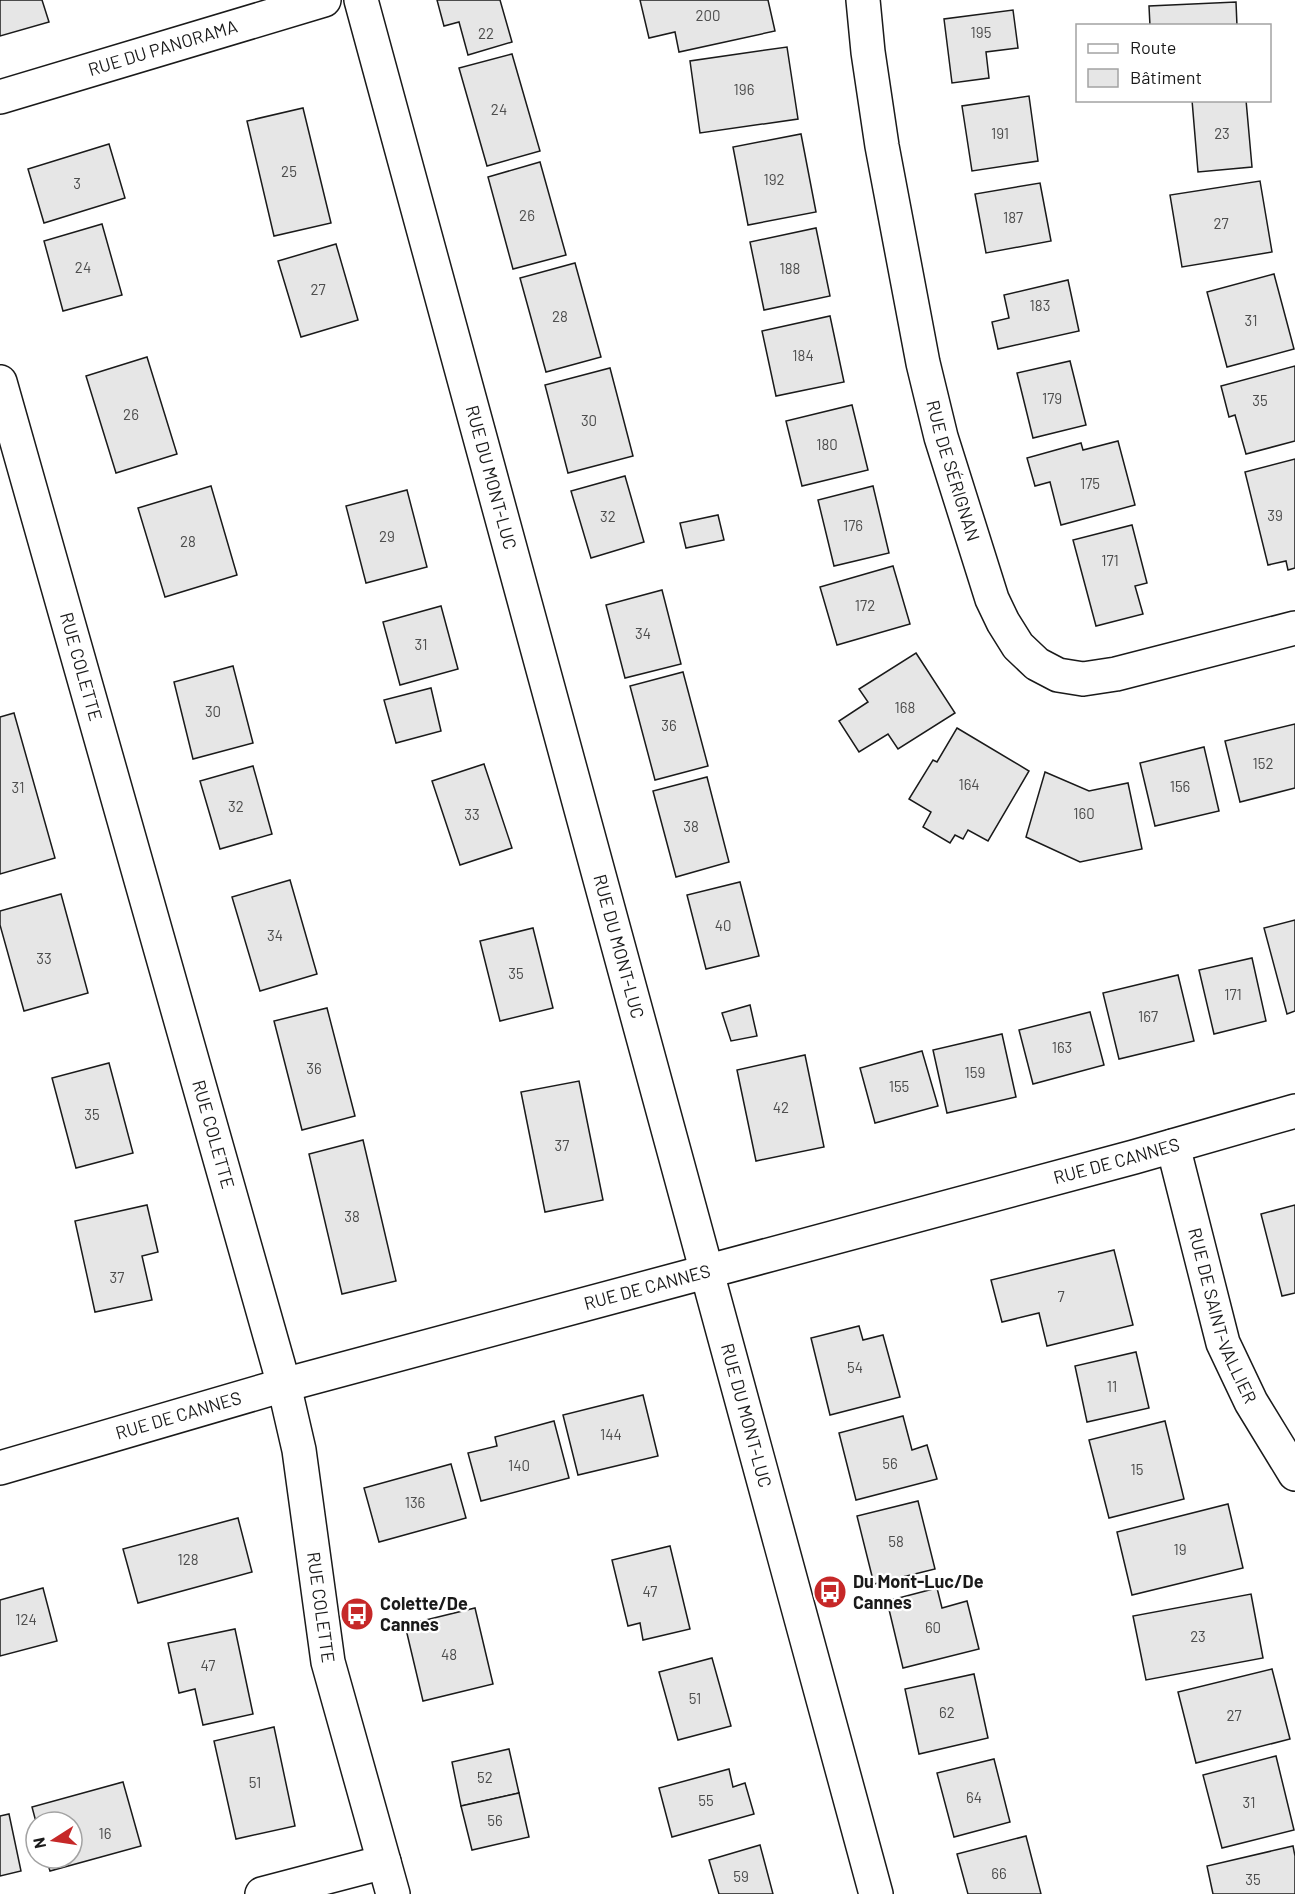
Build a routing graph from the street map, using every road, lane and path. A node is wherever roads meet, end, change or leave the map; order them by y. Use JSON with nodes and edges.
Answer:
{"nodes":[{"id":1,"x":324,"y":0,"type":"edge"},
{"id":2,"x":361,"y":0,"type":"edge"},
{"id":3,"x":862,"y":0,"type":"edge"},
{"id":4,"x":0,"y":97,"type":"edge"},
{"id":5,"x":0,"y":382,"type":"edge"},
{"id":6,"x":1295,"y":628,"type":"edge"},
{"id":7,"x":1295,"y":1111,"type":"edge"},
{"id":8,"x":1173,"y":1146,"type":"junction"},
{"id":9,"x":707,"y":1273,"type":"junction"},
{"id":10,"x":284,"y":1385,"type":"junction"},
{"id":11,"x":0,"y":1468,"type":"edge"},
{"id":12,"x":1295,"y":1474,"type":"edge"},
{"id":13,"x":384,"y":1862,"type":"junction"},
{"id":14,"x":262,"y":1894,"type":"edge"},
{"id":15,"x":393,"y":1894,"type":"edge"},
{"id":16,"x":876,"y":1894,"type":"edge"}],
"edges":[{"from":1,"to":4,"type":"street","name":"RUE DU PANORAMA"},
{"from":2,"to":9,"type":"street","name":"RUE DU MONT-LUC"},
{"from":3,"to":6,"type":"street","name":"RUE DE SÉRIGNAN"},
{"from":5,"to":10,"type":"street","name":"RUE COLETTE"},
{"from":7,"to":8,"type":"street","name":"RUE DE CANNES"},
{"from":8,"to":9,"type":"street","name":"RUE DE CANNES"},
{"from":8,"to":12,"type":"street","name":"RUE DE SAINT-VALLIER"},
{"from":9,"to":10,"type":"street","name":"RUE DE CANNES"},
{"from":9,"to":16,"type":"street","name":"RUE DU MONT-LUC"},
{"from":10,"to":11,"type":"street","name":"RUE DE CANNES"},
{"from":10,"to":13,"type":"street","name":"RUE COLETTE"},
{"from":13,"to":14,"type":"street"},
{"from":13,"to":15,"type":"street","name":"RUE COLETTE"}]}
